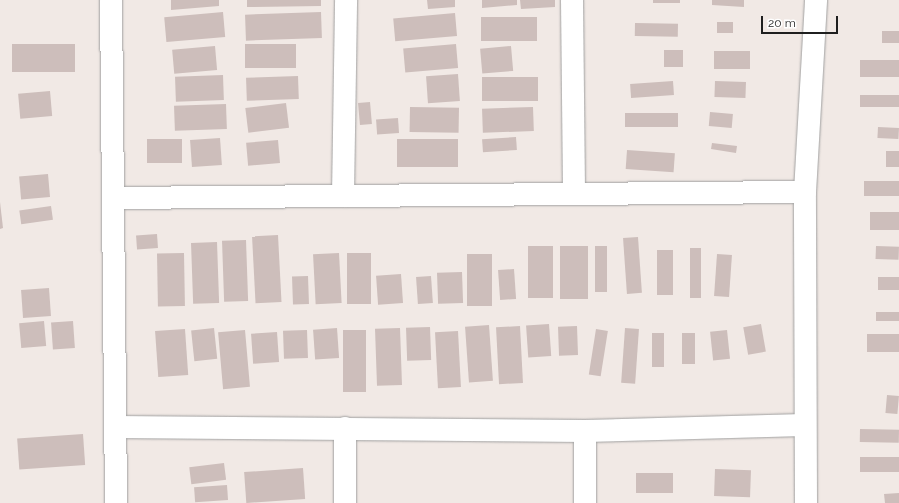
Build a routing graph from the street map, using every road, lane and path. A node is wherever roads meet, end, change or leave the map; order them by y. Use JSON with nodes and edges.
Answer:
{"nodes":[{"id":1,"x":111,"y":0,"type":"edge"},
{"id":2,"x":346,"y":0,"type":"edge"},
{"id":3,"x":572,"y":0,"type":"edge"},
{"id":4,"x":816,"y":0,"type":"edge"},
{"id":5,"x":805,"y":192,"type":"junction"},
{"id":6,"x":574,"y":194,"type":"junction"},
{"id":7,"x":343,"y":196,"type":"junction"},
{"id":8,"x":114,"y":198,"type":"junction"},
{"id":9,"x":804,"y":425,"type":"junction"},
{"id":10,"x":115,"y":427,"type":"junction"},
{"id":11,"x":345,"y":428,"type":"junction"},
{"id":12,"x":585,"y":431,"type":"junction"},
{"id":13,"x":116,"y":503,"type":"edge"},
{"id":14,"x":345,"y":503,"type":"edge"},
{"id":15,"x":585,"y":503,"type":"edge"},
{"id":16,"x":806,"y":503,"type":"edge"}],
"edges":[{"from":1,"to":8,"type":"street"},
{"from":2,"to":7,"type":"street"},
{"from":3,"to":6,"type":"street"},
{"from":4,"to":5,"type":"street"},
{"from":5,"to":6,"type":"street"},
{"from":5,"to":9,"type":"street"},
{"from":6,"to":7,"type":"street"},
{"from":7,"to":8,"type":"street"},
{"from":8,"to":10,"type":"street"},
{"from":9,"to":12,"type":"street"},
{"from":9,"to":16,"type":"street"},
{"from":10,"to":11,"type":"street"},
{"from":10,"to":13,"type":"street"},
{"from":11,"to":12,"type":"street"},
{"from":11,"to":14,"type":"street"},
{"from":12,"to":15,"type":"street"}]}
